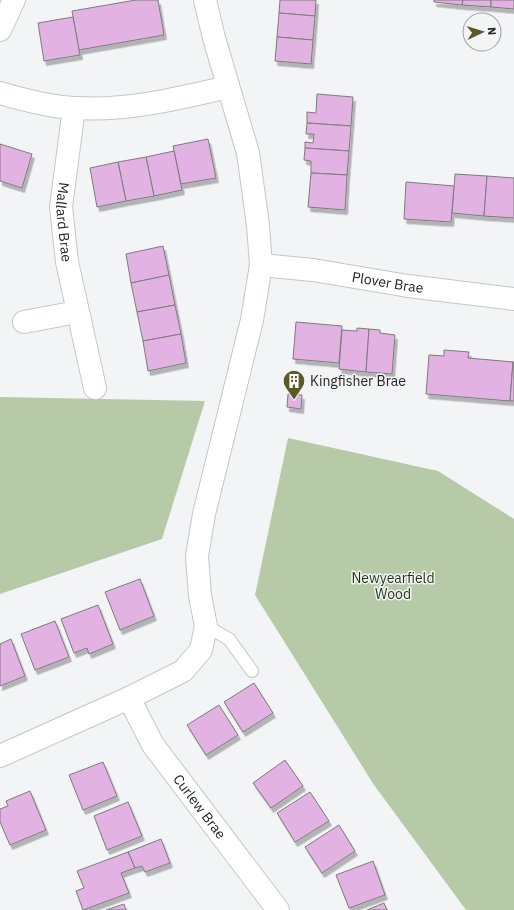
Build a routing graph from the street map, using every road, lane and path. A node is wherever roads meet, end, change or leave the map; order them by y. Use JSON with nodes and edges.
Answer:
{"nodes":[{"id":1,"x":14,"y":0,"type":"edge"},
{"id":2,"x":205,"y":0,"type":"edge"},
{"id":3,"x":0,"y":30,"type":"edge"},
{"id":4,"x":228,"y":87,"type":"junction"},
{"id":5,"x":0,"y":93,"type":"edge"},
{"id":6,"x":74,"y":108,"type":"junction"},
{"id":7,"x":261,"y":266,"type":"junction"},
{"id":8,"x":514,"y":299,"type":"edge"},
{"id":9,"x":77,"y":312,"type":"junction"},
{"id":10,"x":24,"y":322,"type":"dead end"},
{"id":11,"x":96,"y":388,"type":"dead end"},
{"id":12,"x":206,"y":626,"type":"junction"},
{"id":13,"x":252,"y":671,"type":"dead end"},
{"id":14,"x":129,"y":698,"type":"junction"},
{"id":15,"x":0,"y":756,"type":"edge"},
{"id":16,"x":278,"y":910,"type":"edge"}],
"edges":[{"from":1,"to":3,"type":"street"},
{"from":2,"to":4,"type":"street"},
{"from":4,"to":6,"type":"street"},
{"from":4,"to":7,"type":"street"},
{"from":5,"to":6,"type":"street"},
{"from":6,"to":9,"type":"street","name":"Mallard Brae"},
{"from":7,"to":8,"type":"street","name":"Plover Brae"},
{"from":7,"to":12,"type":"street"},
{"from":9,"to":10,"type":"street"},
{"from":9,"to":11,"type":"street","name":"Mallard Brae"},
{"from":12,"to":13,"type":"lane"},
{"from":12,"to":14,"type":"street"},
{"from":14,"to":15,"type":"street"},
{"from":14,"to":16,"type":"street","name":"Curlew Brae"}]}
